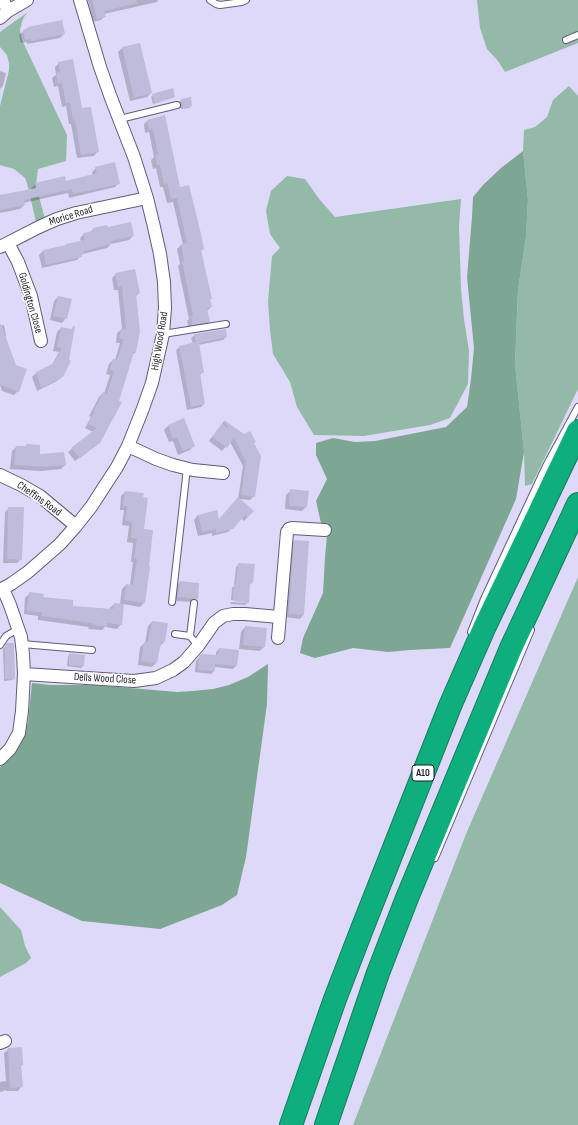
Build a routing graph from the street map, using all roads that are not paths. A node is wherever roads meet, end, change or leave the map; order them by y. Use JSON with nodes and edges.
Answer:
{"nodes":[{"id":1,"x":3,"y":0,"type":"edge"},
{"id":2,"x":27,"y":0,"type":"edge"},
{"id":3,"x":80,"y":0,"type":"edge"},
{"id":4,"x":210,"y":0,"type":"edge"},
{"id":5,"x":246,"y":0,"type":"edge"},
{"id":6,"x":4,"y":14,"type":"edge"},
{"id":7,"x":578,"y":35,"type":"edge"},
{"id":8,"x":566,"y":40,"type":"dead end"},
{"id":9,"x":177,"y":105,"type":"dead end"},
{"id":10,"x":120,"y":119,"type":"junction"},
{"id":11,"x":147,"y":198,"type":"junction"},
{"id":12,"x":4,"y":245,"type":"edge"},
{"id":13,"x":226,"y":324,"type":"dead end"},
{"id":14,"x":163,"y":334,"type":"junction"},
{"id":15,"x":41,"y":341,"type":"dead end"},
{"id":16,"x":578,"y":407,"type":"edge"},
{"id":17,"x":578,"y":431,"type":"edge"},
{"id":18,"x":128,"y":446,"type":"junction"},
{"id":19,"x":186,"y":468,"type":"junction"},
{"id":20,"x":222,"y":474,"type":"dead end"},
{"id":21,"x":0,"y":475,"type":"edge"},
{"id":22,"x":578,"y":504,"type":"edge"},
{"id":23,"x":578,"y":507,"type":"edge"},
{"id":24,"x":76,"y":526,"type":"junction"},
{"id":25,"x":325,"y":530,"type":"dead end"},
{"id":26,"x":560,"y":560,"type":"dead end"},
{"id":27,"x":1,"y":589,"type":"edge"},
{"id":28,"x":172,"y":602,"type":"dead end"},
{"id":29,"x":194,"y":603,"type":"dead end"},
{"id":30,"x":279,"y":617,"type":"junction"},
{"id":31,"x":534,"y":623,"type":"dead end"},
{"id":32,"x":18,"y":629,"type":"junction"},
{"id":33,"x":175,"y":634,"type":"dead end"},
{"id":34,"x":190,"y":636,"type":"junction"},
{"id":35,"x":278,"y":638,"type":"dead end"},
{"id":36,"x":468,"y":638,"type":"dead end"},
{"id":37,"x":22,"y":644,"type":"junction"},
{"id":38,"x":0,"y":645,"type":"edge"},
{"id":39,"x":198,"y":646,"type":"junction"},
{"id":40,"x":92,"y":650,"type":"dead end"},
{"id":41,"x":458,"y":672,"type":"dead end"},
{"id":42,"x":24,"y":674,"type":"junction"},
{"id":43,"x":450,"y":706,"type":"junction"},
{"id":44,"x":0,"y":759,"type":"edge"},
{"id":45,"x":433,"y":864,"type":"dead end"},
{"id":46,"x":396,"y":945,"type":"dead end"},
{"id":47,"x":378,"y":973,"type":"junction"},
{"id":48,"x":291,"y":1125,"type":"edge"},
{"id":49,"x":326,"y":1125,"type":"edge"}],
"edges":[{"from":1,"to":6,"type":"street"},
{"from":2,"to":6,"type":"street"},
{"from":3,"to":10,"type":"street","name":"High Wood Road"},
{"from":4,"to":5,"type":"lane"},
{"from":7,"to":8,"type":"lane"},
{"from":9,"to":10,"type":"lane"},
{"from":10,"to":11,"type":"street","name":"High Wood Road"},
{"from":11,"to":12,"type":"street","name":"Morice Road"},
{"from":11,"to":14,"type":"street","name":"High Wood Road"},
{"from":12,"to":15,"type":"street","name":"Goldington Close"},
{"from":13,"to":14,"type":"lane"},
{"from":14,"to":18,"type":"street","name":"High Wood Road"},
{"from":16,"to":36,"type":"lane"},
{"from":17,"to":43,"type":"highway","number":"A10"},
{"from":18,"to":19,"type":"street"},
{"from":18,"to":24,"type":"street","name":"High Wood Road"},
{"from":19,"to":20,"type":"street"},
{"from":19,"to":28,"type":"lane"},
{"from":21,"to":24,"type":"street","name":"Cheffins Road"},
{"from":22,"to":47,"type":"highway"},
{"from":23,"to":26,"type":"lane"},
{"from":24,"to":27,"type":"street","name":"High Wood Road"},
{"from":25,"to":30,"type":"street"},
{"from":27,"to":32,"type":"street"},
{"from":29,"to":34,"type":"lane"},
{"from":30,"to":35,"type":"street"},
{"from":30,"to":39,"type":"street","name":"Dells Wood Close"},
{"from":31,"to":45,"type":"lane"},
{"from":32,"to":37,"type":"street"},
{"from":32,"to":38,"type":"lane"},
{"from":33,"to":34,"type":"lane"},
{"from":34,"to":39,"type":"lane"},
{"from":37,"to":40,"type":"lane"},
{"from":37,"to":42,"type":"street"},
{"from":39,"to":42,"type":"street","name":"Dells Wood Close"},
{"from":41,"to":43,"type":"lane"},
{"from":42,"to":44,"type":"street"},
{"from":43,"to":48,"type":"highway","number":"A10"},
{"from":46,"to":47,"type":"lane"},
{"from":47,"to":49,"type":"highway"}]}
